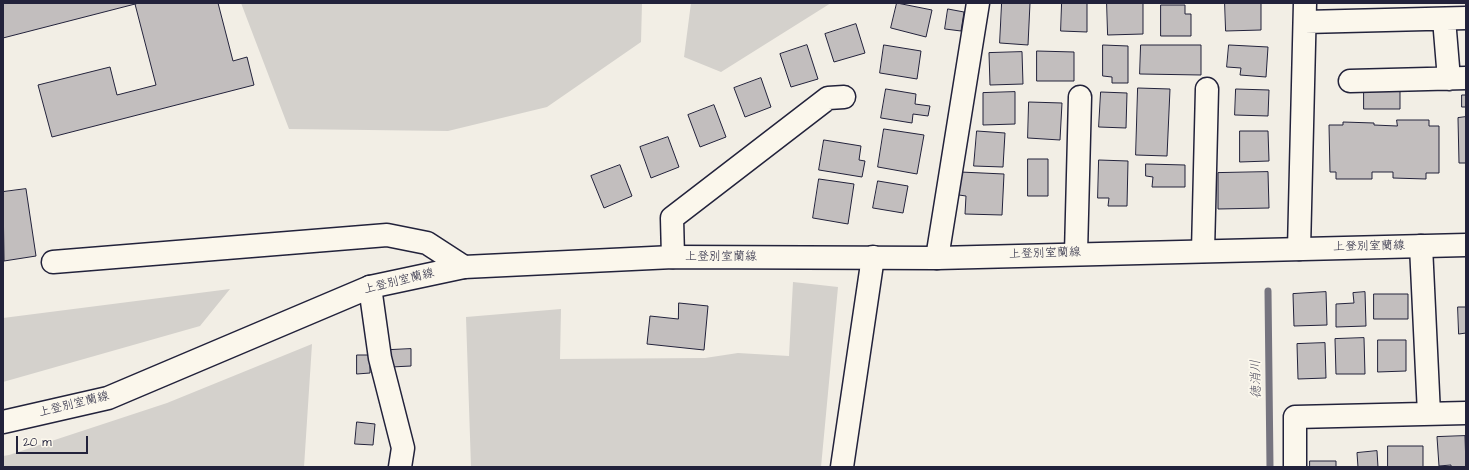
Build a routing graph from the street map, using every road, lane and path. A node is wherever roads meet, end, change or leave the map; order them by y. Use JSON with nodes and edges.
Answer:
{"nodes":[{"id":1,"x":978,"y":3,"type":"edge"},
{"id":2,"x":1305,"y":12,"type":"edge"},
{"id":3,"x":1466,"y":18,"type":"edge"},
{"id":4,"x":1444,"y":19,"type":"junction"},
{"id":5,"x":1457,"y":79,"type":"edge"},
{"id":6,"x":1350,"y":81,"type":"dead end"},
{"id":7,"x":1207,"y":90,"type":"dead end"},
{"id":8,"x":844,"y":97,"type":"dead end"},
{"id":9,"x":1080,"y":97,"type":"dead end"},
{"id":10,"x":1466,"y":245,"type":"edge"},
{"id":11,"x":1421,"y":246,"type":"junction"},
{"id":12,"x":1299,"y":249,"type":"junction"},
{"id":13,"x":1203,"y":251,"type":"junction"},
{"id":14,"x":1076,"y":253,"type":"junction"},
{"id":15,"x":673,"y":257,"type":"junction"},
{"id":16,"x":873,"y":257,"type":"junction"},
{"id":17,"x":936,"y":258,"type":"junction"},
{"id":18,"x":53,"y":262,"type":"dead end"},
{"id":19,"x":464,"y":267,"type":"junction"},
{"id":20,"x":370,"y":287,"type":"junction"},
{"id":21,"x":1466,"y":413,"type":"edge"},
{"id":22,"x":1429,"y":414,"type":"junction"},
{"id":23,"x":3,"y":422,"type":"edge"},
{"id":24,"x":400,"y":467,"type":"edge"},
{"id":25,"x":842,"y":467,"type":"edge"},
{"id":26,"x":1295,"y":467,"type":"edge"}],
"edges":[{"from":1,"to":17,"type":"main road"},
{"from":2,"to":4,"type":"main road"},
{"from":2,"to":12,"type":"main road"},
{"from":3,"to":4,"type":"main road"},
{"from":4,"to":5,"type":"main road"},
{"from":5,"to":6,"type":"main road"},
{"from":7,"to":13,"type":"main road"},
{"from":8,"to":15,"type":"main road"},
{"from":9,"to":14,"type":"main road"},
{"from":10,"to":11,"type":"main road","name":"上登別室蘭線"},
{"from":11,"to":12,"type":"main road","name":"上登別室蘭線"},
{"from":11,"to":22,"type":"main road"},
{"from":12,"to":13,"type":"main road","name":"上登別室蘭線"},
{"from":13,"to":14,"type":"main road","name":"上登別室蘭線"},
{"from":14,"to":17,"type":"main road","name":"上登別室蘭線"},
{"from":15,"to":16,"type":"main road","name":"上登別室蘭線"},
{"from":15,"to":19,"type":"main road","name":"上登別室蘭線"},
{"from":16,"to":17,"type":"main road","name":"上登別室蘭線"},
{"from":16,"to":25,"type":"main road"},
{"from":18,"to":19,"type":"main road"},
{"from":19,"to":20,"type":"main road","name":"上登別室蘭線"},
{"from":20,"to":23,"type":"main road","name":"上登別室蘭線"},
{"from":20,"to":24,"type":"main road"},
{"from":21,"to":22,"type":"main road"},
{"from":22,"to":26,"type":"main road"}]}
